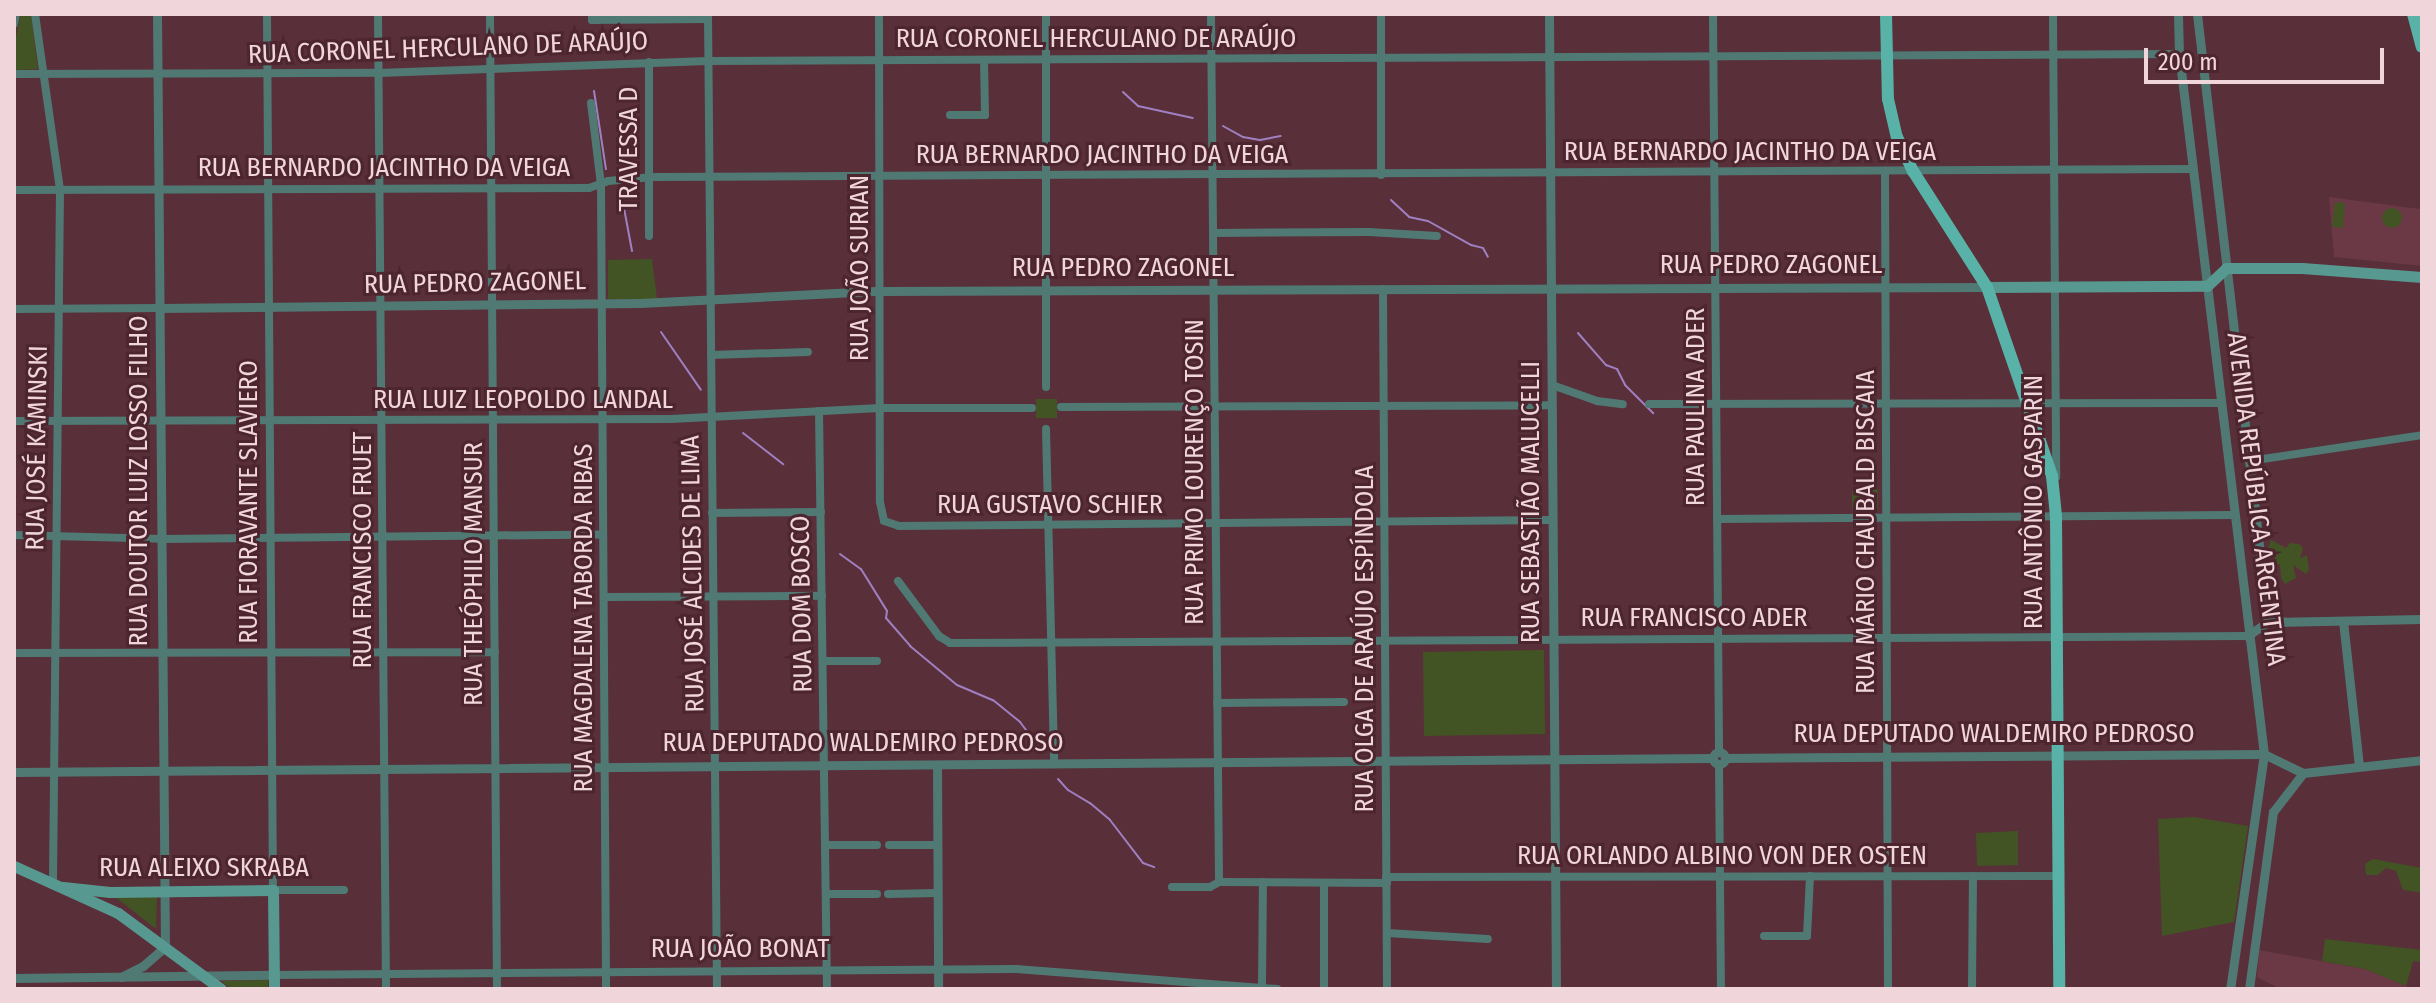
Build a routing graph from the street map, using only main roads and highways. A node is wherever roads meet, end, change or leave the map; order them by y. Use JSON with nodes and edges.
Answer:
{"nodes":[{"id":1,"x":1886,"y":14,"type":"edge"},
{"id":2,"x":2413,"y":14,"type":"edge"},
{"id":3,"x":2422,"y":47,"type":"edge"},
{"id":4,"x":2422,"y":277,"type":"edge"},
{"id":5,"x":1987,"y":287,"type":"junction"},
{"id":6,"x":14,"y":866,"type":"edge"},
{"id":7,"x":58,"y":885,"type":"junction"},
{"id":8,"x":273,"y":890,"type":"joint"},
{"id":9,"x":110,"y":892,"type":"junction"},
{"id":10,"x":118,"y":913,"type":"junction"},
{"id":11,"x":221,"y":989,"type":"edge"},
{"id":12,"x":274,"y":989,"type":"edge"},
{"id":13,"x":2059,"y":989,"type":"edge"}],
"edges":[{"from":1,"to":5,"type":"main road"},
{"from":2,"to":3,"type":"main road"},
{"from":4,"to":5,"type":"main road","name":"RUA PEDRO ZAGONEL"},
{"from":5,"to":13,"type":"main road","name":"RUA ANTÔNIO GASPARIN"},
{"from":6,"to":7,"type":"main road"},
{"from":7,"to":9,"type":"main road","name":"RUA ALEIXO SKRABA"},
{"from":7,"to":10,"type":"main road"},
{"from":8,"to":9,"type":"main road","name":"RUA ALEIXO SKRABA"},
{"from":8,"to":12,"type":"main road","name":"RUA FIORAVANTE SLAVIERO"},
{"from":9,"to":10,"type":"main road"},
{"from":10,"to":11,"type":"main road"}]}
